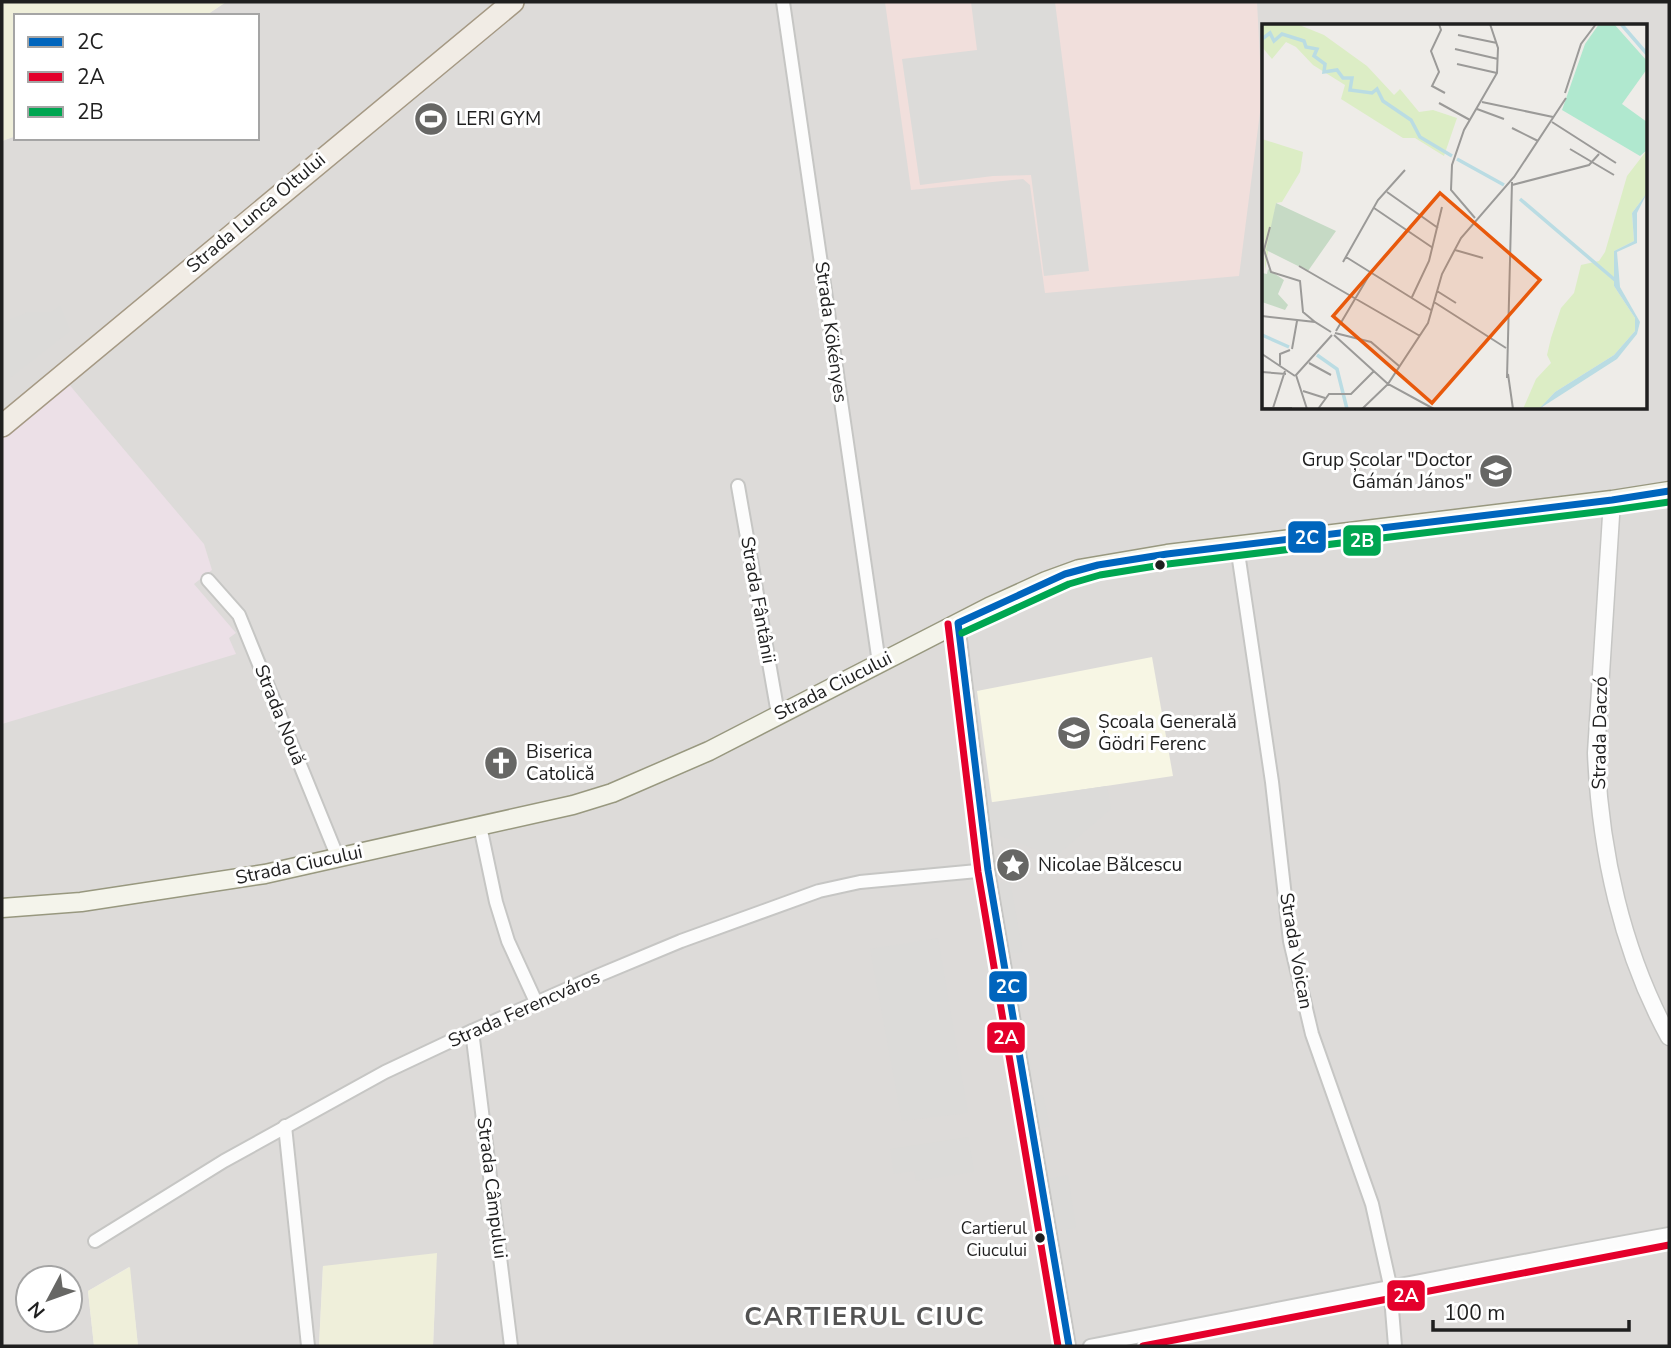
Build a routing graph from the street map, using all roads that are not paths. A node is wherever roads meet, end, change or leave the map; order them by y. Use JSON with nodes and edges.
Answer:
{"nodes":[{"id":1,"x":513,"y":2,"type":"edge"},
{"id":2,"x":783,"y":2,"type":"edge"},
{"id":3,"x":2,"y":426,"type":"edge"},
{"id":4,"x":738,"y":486,"type":"dead end"},
{"id":5,"x":1669,"y":491,"type":"edge"},
{"id":6,"x":1612,"y":500,"type":"junction"},
{"id":7,"x":1237,"y":546,"type":"junction"},
{"id":8,"x":208,"y":580,"type":"dead end"},
{"id":9,"x":958,"y":622,"type":"junction"},
{"id":10,"x":879,"y":663,"type":"junction"},
{"id":11,"x":778,"y":714,"type":"junction"},
{"id":12,"x":480,"y":826,"type":"junction"},
{"id":13,"x":338,"y":858,"type":"junction"},
{"id":14,"x":988,"y":870,"type":"junction"},
{"id":15,"x":2,"y":908,"type":"edge"},
{"id":16,"x":536,"y":1002,"type":"junction"},
{"id":17,"x":472,"y":1031,"type":"junction"},
{"id":18,"x":1669,"y":1037,"type":"edge"},
{"id":19,"x":285,"y":1126,"type":"junction"},
{"id":20,"x":1669,"y":1234,"type":"edge"},
{"id":21,"x":95,"y":1241,"type":"dead end"},
{"id":22,"x":1390,"y":1285,"type":"junction"},
{"id":23,"x":308,"y":1346,"type":"edge"},
{"id":24,"x":511,"y":1346,"type":"edge"},
{"id":25,"x":1069,"y":1346,"type":"edge"},
{"id":26,"x":1090,"y":1346,"type":"edge"},
{"id":27,"x":1395,"y":1346,"type":"edge"}],
"edges":[{"from":1,"to":3,"type":"main road","name":"Strada Lunca Oltului"},
{"from":2,"to":10,"type":"street","name":"Strada Kökényes"},
{"from":4,"to":11,"type":"street","name":"Strada Fântânii"},
{"from":5,"to":6,"type":"main road","name":"Strada Ciucului"},
{"from":6,"to":7,"type":"main road","name":"Strada Ciucului"},
{"from":6,"to":18,"type":"street","name":"Strada Daczó"},
{"from":7,"to":9,"type":"main road","name":"Strada Ciucului"},
{"from":7,"to":22,"type":"street","name":"Strada Voican"},
{"from":8,"to":13,"type":"street","name":"Strada Nouă"},
{"from":9,"to":10,"type":"main road","name":"Strada Ciucului"},
{"from":9,"to":14,"type":"street"},
{"from":10,"to":11,"type":"main road","name":"Strada Ciucului"},
{"from":11,"to":12,"type":"main road","name":"Strada Ciucului"},
{"from":12,"to":13,"type":"main road","name":"Strada Ciucului"},
{"from":12,"to":16,"type":"street"},
{"from":13,"to":15,"type":"main road","name":"Strada Ciucului"},
{"from":14,"to":16,"type":"street","name":"Strada Ferencváros"},
{"from":14,"to":25,"type":"street"},
{"from":16,"to":17,"type":"street","name":"Strada Ferencváros"},
{"from":17,"to":19,"type":"street","name":"Strada Ferencváros"},
{"from":17,"to":24,"type":"street","name":"Strada Câmpului"},
{"from":19,"to":21,"type":"street","name":"Strada Ferencváros"},
{"from":19,"to":23,"type":"street"},
{"from":20,"to":22,"type":"street"},
{"from":22,"to":26,"type":"street"},
{"from":22,"to":27,"type":"street","name":"Strada Voican"}]}
